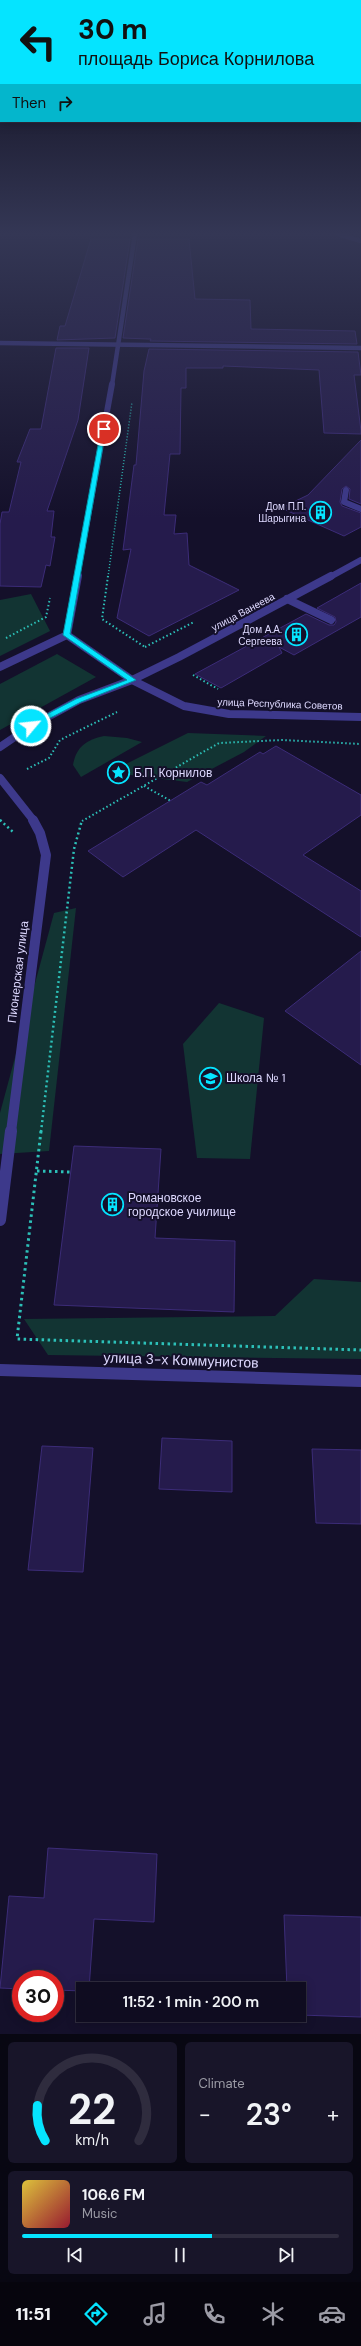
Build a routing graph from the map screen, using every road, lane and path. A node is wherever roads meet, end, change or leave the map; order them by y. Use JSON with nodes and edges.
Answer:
{"nodes":[{"id":1,"x":121,"y":329,"type":"edge"},
{"id":2,"x":0,"y":343,"type":"edge"},
{"id":3,"x":118,"y":346,"type":"junction"},
{"id":4,"x":361,"y":348,"type":"edge"},
{"id":5,"x":132,"y":402,"type":"dead end"},
{"id":6,"x":346,"y":490,"type":"dead end"},
{"id":7,"x":361,"y":510,"type":"edge"},
{"id":8,"x":361,"y":560,"type":"edge"},
{"id":9,"x":51,"y":592,"type":"dead end"},
{"id":10,"x":287,"y":599,"type":"junction"},
{"id":11,"x":331,"y":620,"type":"dead end"},
{"id":12,"x":67,"y":635,"type":"junction"},
{"id":13,"x":0,"y":641,"type":"edge"},
{"id":14,"x":145,"y":647,"type":"dead end"},
{"id":15,"x":0,"y":667,"type":"edge"},
{"id":16,"x":132,"y":680,"type":"junction"},
{"id":17,"x":117,"y":712,"type":"dead end"},
{"id":18,"x":361,"y":717,"type":"edge"},
{"id":19,"x":361,"y":744,"type":"edge"},
{"id":20,"x":0,"y":747,"type":"edge"},
{"id":21,"x":27,"y":769,"type":"dead end"},
{"id":22,"x":0,"y":778,"type":"edge"},
{"id":23,"x":143,"y":785,"type":"junction"},
{"id":24,"x":170,"y":801,"type":"dead end"},
{"id":25,"x":37,"y":1171,"type":"junction"},
{"id":26,"x":71,"y":1172,"type":"dead end"},
{"id":27,"x":0,"y":1220,"type":"edge"},
{"id":28,"x":361,"y":1350,"type":"edge"},
{"id":29,"x":0,"y":1370,"type":"edge"},
{"id":30,"x":361,"y":1381,"type":"edge"}],
"edges":[{"from":1,"to":3,"type":"street"},
{"from":2,"to":3,"type":"street"},
{"from":3,"to":4,"type":"street"},
{"from":3,"to":12,"type":"street"},
{"from":5,"to":14,"type":"path"},
{"from":6,"to":7,"type":"street"},
{"from":8,"to":10,"type":"street","name":"улица Ванеева"},
{"from":9,"to":13,"type":"path"},
{"from":10,"to":11,"type":"street"},
{"from":10,"to":16,"type":"street","name":"улица Ванеева"},
{"from":12,"to":15,"type":"street"},
{"from":12,"to":16,"type":"street","name":"улица Республика Советов"},
{"from":16,"to":18,"type":"street","name":"улица Республика Советов"},
{"from":16,"to":20,"type":"street","name":"улица Ванеева"},
{"from":17,"to":21,"type":"path"},
{"from":19,"to":23,"type":"path"},
{"from":22,"to":27,"type":"street","name":"Пионерская улица"},
{"from":23,"to":24,"type":"path"},
{"from":23,"to":25,"type":"path"},
{"from":25,"to":26,"type":"path"},
{"from":25,"to":28,"type":"path"},
{"from":29,"to":30,"type":"street","name":"улица 3-х Коммунистов"}]}
